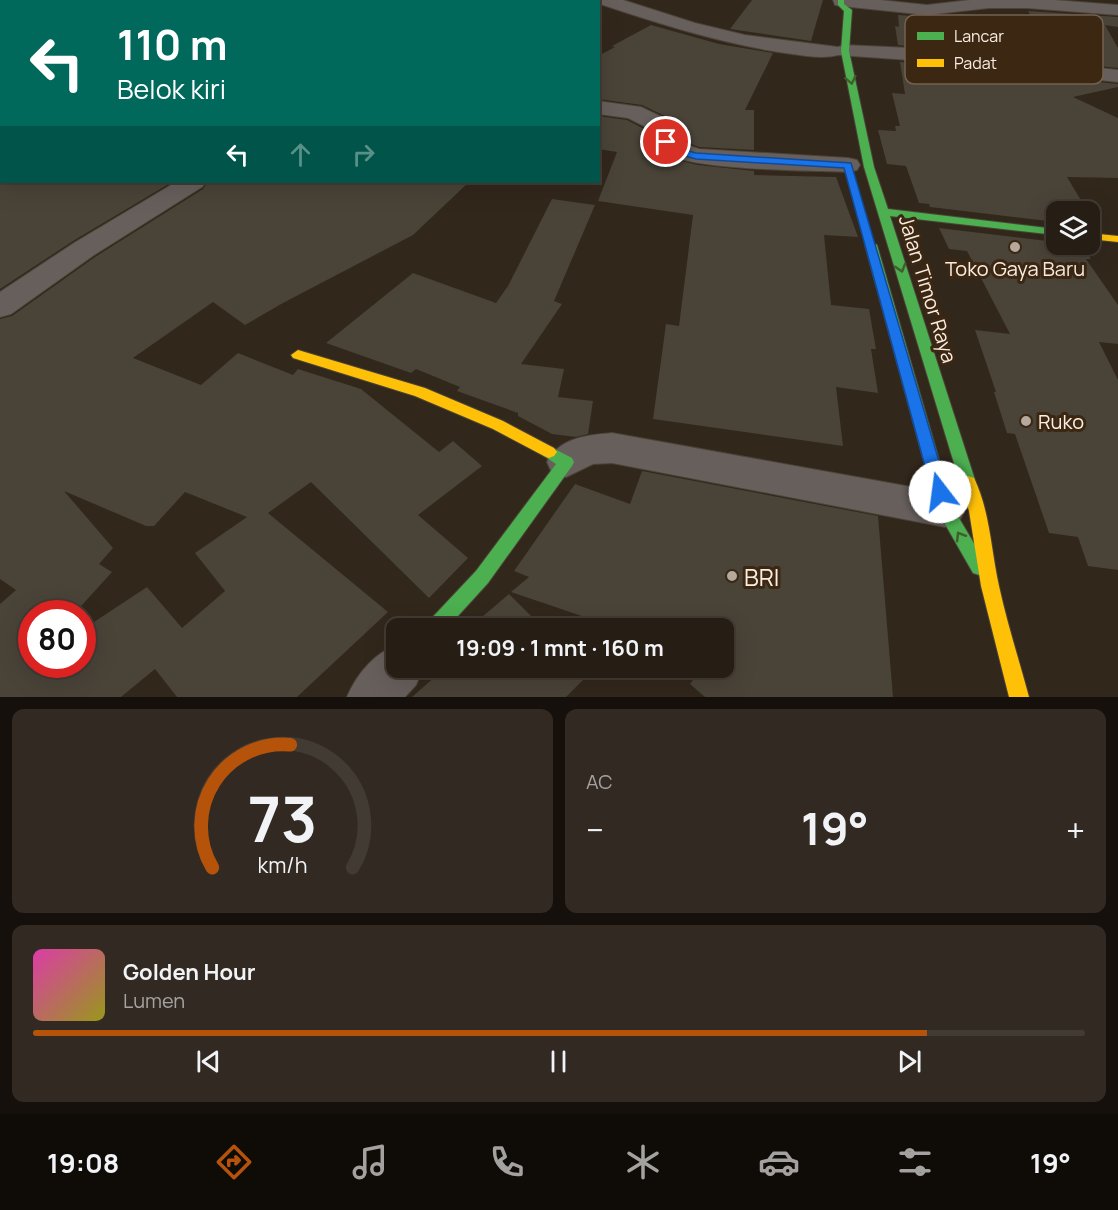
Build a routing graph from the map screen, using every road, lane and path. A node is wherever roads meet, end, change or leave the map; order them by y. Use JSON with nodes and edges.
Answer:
{"nodes":[{"id":1,"x":606,"y":0,"type":"edge"},
{"id":2,"x":1026,"y":1,"type":"edge"},
{"id":3,"x":841,"y":2,"type":"edge"},
{"id":4,"x":879,"y":3,"type":"edge"},
{"id":5,"x":1074,"y":3,"type":"edge"},
{"id":6,"x":1118,"y":10,"type":"edge"},
{"id":7,"x":876,"y":36,"type":"dead end"},
{"id":8,"x":905,"y":54,"type":"edge"},
{"id":9,"x":835,"y":55,"type":"junction"},
{"id":10,"x":1103,"y":75,"type":"edge"},
{"id":11,"x":1118,"y":76,"type":"edge"},
{"id":12,"x":1103,"y":80,"type":"edge"},
{"id":13,"x":1118,"y":85,"type":"edge"},
{"id":14,"x":600,"y":107,"type":"edge"},
{"id":15,"x":849,"y":165,"type":"dead end"},
{"id":16,"x":191,"y":183,"type":"edge"},
{"id":17,"x":883,"y":212,"type":"junction"},
{"id":18,"x":1046,"y":231,"type":"edge"},
{"id":19,"x":867,"y":232,"type":"dead end"},
{"id":20,"x":1100,"y":237,"type":"edge"},
{"id":21,"x":1118,"y":238,"type":"edge"},
{"id":22,"x":0,"y":307,"type":"edge"},
{"id":23,"x":298,"y":355,"type":"dead end"},
{"id":24,"x":566,"y":462,"type":"junction"},
{"id":25,"x":945,"y":510,"type":"junction"},
{"id":26,"x":990,"y":586,"type":"junction"},
{"id":27,"x":444,"y":618,"type":"edge"},
{"id":28,"x":390,"y":678,"type":"edge"},
{"id":29,"x":372,"y":697,"type":"edge"},
{"id":30,"x":1018,"y":697,"type":"edge"}],
"edges":[{"from":1,"to":9,"type":"street"},
{"from":2,"to":4,"type":"street"},
{"from":2,"to":5,"type":"street"},
{"from":3,"to":4,"type":"street"},
{"from":3,"to":9,"type":"main road","name":"Jalan Timor Raya"},
{"from":4,"to":7,"type":"street"},
{"from":5,"to":6,"type":"street"},
{"from":8,"to":9,"type":"street"},
{"from":9,"to":17,"type":"main road","name":"Jalan Timor Raya","one_way":true},
{"from":10,"to":11,"type":"street"},
{"from":12,"to":13,"type":"street"},
{"from":14,"to":15,"type":"street"},
{"from":16,"to":22,"type":"street"},
{"from":17,"to":18,"type":"main road"},
{"from":17,"to":26,"type":"main road","name":"Jalan Timor Raya","one_way":true},
{"from":19,"to":25,"type":"main road","name":"Jalan Timor Raya"},
{"from":20,"to":21,"type":"main road"},
{"from":23,"to":24,"type":"main road"},
{"from":24,"to":25,"type":"street"},
{"from":24,"to":27,"type":"main road"},
{"from":26,"to":25,"type":"main road","name":"Jalan Timor Raya","one_way":true},
{"from":26,"to":30,"type":"main road","name":"Jalan Timor Raya"},
{"from":28,"to":29,"type":"street"}]}
